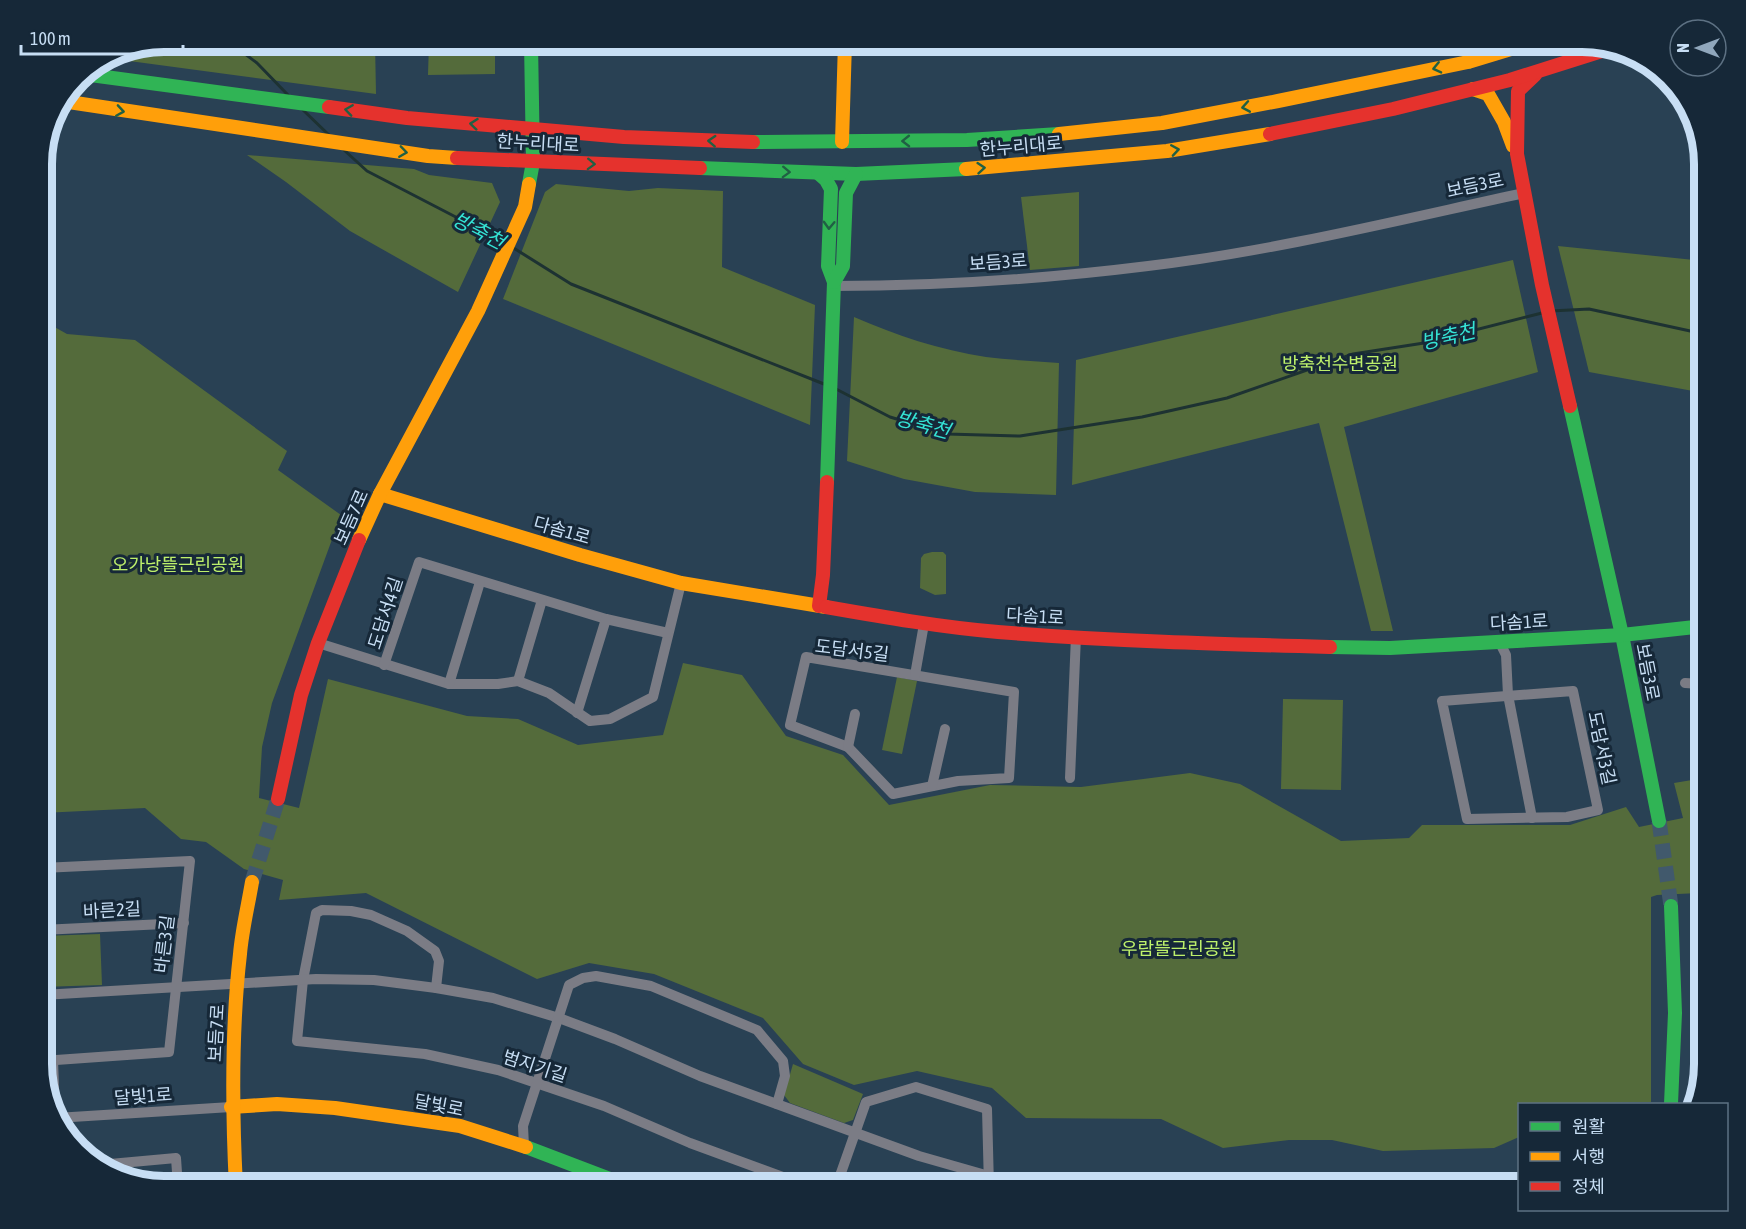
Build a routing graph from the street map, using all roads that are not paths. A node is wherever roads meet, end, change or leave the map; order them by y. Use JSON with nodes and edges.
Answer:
{"nodes":[{"id":1,"x":531,"y":53,"type":"edge"},
{"id":2,"x":845,"y":53,"type":"edge"},
{"id":3,"x":1471,"y":53,"type":"edge"},
{"id":4,"x":1493,"y":53,"type":"edge"},
{"id":5,"x":1594,"y":54,"type":"edge"},
{"id":6,"x":1468,"y":62,"type":"junction"},
{"id":7,"x":1538,"y":72,"type":"junction"},
{"id":8,"x":96,"y":76,"type":"edge"},
{"id":9,"x":1473,"y":89,"type":"junction"},
{"id":10,"x":72,"y":103,"type":"edge"},
{"id":11,"x":533,"y":134,"type":"junction"},
{"id":12,"x":842,"y":142,"type":"junction"},
{"id":13,"x":1517,"y":154,"type":"junction"},
{"id":14,"x":533,"y":162,"type":"junction"},
{"id":15,"x":818,"y":173,"type":"junction"},
{"id":16,"x":856,"y":174,"type":"junction"},
{"id":17,"x":1524,"y":193,"type":"junction"},
{"id":18,"x":834,"y":284,"type":"junction"},
{"id":19,"x":380,"y":494,"type":"junction"},
{"id":20,"x":480,"y":582,"type":"junction"},
{"id":21,"x":681,"y":583,"type":"junction"},
{"id":22,"x":542,"y":600,"type":"junction"},
{"id":23,"x":819,"y":606,"type":"junction"},
{"id":24,"x":606,"y":619,"type":"junction"},
{"id":25,"x":924,"y":624,"type":"junction"},
{"id":26,"x":1694,"y":627,"type":"edge"},
{"id":27,"x":668,"y":633,"type":"junction"},
{"id":28,"x":1622,"y":635,"type":"junction"},
{"id":29,"x":1076,"y":636,"type":"junction"},
{"id":30,"x":1500,"y":641,"type":"junction"},
{"id":31,"x":318,"y":643,"type":"junction"},
{"id":32,"x":384,"y":665,"type":"junction"},
{"id":33,"x":915,"y":675,"type":"junction"},
{"id":34,"x":518,"y":681,"type":"junction"},
{"id":35,"x":1685,"y":683,"type":"dead end"},
{"id":36,"x":449,"y":684,"type":"junction"},
{"id":37,"x":1694,"y":684,"type":"edge"},
{"id":38,"x":1508,"y":695,"type":"junction"},
{"id":39,"x":577,"y":713,"type":"junction"},
{"id":40,"x":855,"y":714,"type":"dead end"},
{"id":41,"x":945,"y":729,"type":"dead end"},
{"id":42,"x":848,"y":747,"type":"junction"},
{"id":43,"x":1070,"y":778,"type":"dead end"},
{"id":44,"x":932,"y":786,"type":"junction"},
{"id":45,"x":278,"y":799,"type":"tunnel mouth"},
{"id":46,"x":1532,"y":818,"type":"junction"},
{"id":47,"x":1659,"y":821,"type":"tunnel mouth"},
{"id":48,"x":53,"y":867,"type":"edge"},
{"id":49,"x":252,"y":882,"type":"tunnel mouth"},
{"id":50,"x":1671,"y":906,"type":"tunnel mouth"},
{"id":51,"x":184,"y":923,"type":"junction"},
{"id":52,"x":53,"y":929,"type":"edge"},
{"id":53,"x":303,"y":980,"type":"junction"},
{"id":54,"x":237,"y":984,"type":"junction"},
{"id":55,"x":175,"y":988,"type":"junction"},
{"id":56,"x":436,"y":988,"type":"junction"},
{"id":57,"x":53,"y":994,"type":"edge"},
{"id":58,"x":559,"y":1018,"type":"junction"},
{"id":59,"x":53,"y":1060,"type":"edge"},
{"id":60,"x":537,"y":1082,"type":"junction"},
{"id":61,"x":1671,"y":1103,"type":"edge"},
{"id":62,"x":777,"y":1104,"type":"junction"},
{"id":63,"x":231,"y":1107,"type":"junction"},
{"id":64,"x":67,"y":1117,"type":"edge"},
{"id":65,"x":856,"y":1133,"type":"junction"},
{"id":66,"x":524,"y":1146,"type":"junction"},
{"id":67,"x":113,"y":1164,"type":"edge"},
{"id":68,"x":177,"y":1176,"type":"edge"},
{"id":69,"x":235,"y":1176,"type":"edge"},
{"id":70,"x":602,"y":1176,"type":"edge"},
{"id":71,"x":780,"y":1176,"type":"edge"},
{"id":72,"x":840,"y":1176,"type":"edge"},
{"id":73,"x":973,"y":1176,"type":"edge"},
{"id":74,"x":989,"y":1176,"type":"edge"}],
"edges":[{"from":1,"to":11,"type":"street"},
{"from":2,"to":12,"type":"street"},
{"from":3,"to":6,"type":"street"},
{"from":4,"to":6,"type":"street","name":"한누리대로"},
{"from":5,"to":7,"type":"street","name":"한누리대로"},
{"from":6,"to":12,"type":"street","name":"한누리대로","one_way":true},
{"from":7,"to":9,"type":"street","name":"한누리대로"},
{"from":7,"to":13,"type":"street"},
{"from":11,"to":8,"type":"street","name":"한누리대로","one_way":true},
{"from":9,"to":13,"type":"street"},
{"from":16,"to":9,"type":"street","name":"한누리대로","one_way":true},
{"from":10,"to":14,"type":"street","name":"한누리대로","one_way":true},
{"from":12,"to":11,"type":"street","name":"한누리대로","one_way":true},
{"from":11,"to":14,"type":"street"},
{"from":13,"to":17,"type":"street"},
{"from":14,"to":15,"type":"street","name":"한누리대로","one_way":true},
{"from":14,"to":19,"type":"street","name":"보듬7로"},
{"from":15,"to":16,"type":"street","name":"한누리대로"},
{"from":15,"to":18,"type":"street","one_way":true},
{"from":16,"to":18,"type":"street"},
{"from":17,"to":18,"type":"street","name":"보듬3로"},
{"from":17,"to":28,"type":"street","name":"보듬3로"},
{"from":18,"to":23,"type":"street"},
{"from":19,"to":21,"type":"street","name":"다솜1로"},
{"from":19,"to":31,"type":"street","name":"보듬7로"},
{"from":20,"to":22,"type":"street","name":"도담서4길"},
{"from":20,"to":32,"type":"street","name":"도담서4길"},
{"from":20,"to":36,"type":"street"},
{"from":21,"to":23,"type":"street","name":"다솜1로"},
{"from":21,"to":27,"type":"street","name":"도담서4길"},
{"from":22,"to":24,"type":"street","name":"도담서4길"},
{"from":22,"to":34,"type":"street"},
{"from":23,"to":25,"type":"street","name":"다솜1로"},
{"from":24,"to":27,"type":"street","name":"도담서4길"},
{"from":24,"to":39,"type":"street"},
{"from":25,"to":29,"type":"street","name":"다솜1로"},
{"from":25,"to":33,"type":"street"},
{"from":26,"to":28,"type":"street","name":"다솜1로"},
{"from":27,"to":39,"type":"street","name":"도담서4길"},
{"from":28,"to":30,"type":"street","name":"다솜1로"},
{"from":28,"to":47,"type":"street","name":"보듬3로"},
{"from":29,"to":30,"type":"street","name":"다솜1로"},
{"from":29,"to":43,"type":"street"},
{"from":30,"to":38,"type":"street"},
{"from":31,"to":32,"type":"street","name":"도담서4길"},
{"from":31,"to":45,"type":"street","name":"보듬7로"},
{"from":32,"to":36,"type":"street","name":"도담서4길"},
{"from":33,"to":42,"type":"street","name":"도담서5길"},
{"from":33,"to":44,"type":"street","name":"도담서5길"},
{"from":34,"to":36,"type":"street","name":"도담서4길"},
{"from":34,"to":39,"type":"street","name":"도담서4길"},
{"from":35,"to":37,"type":"street"},
{"from":38,"to":46,"type":"street"},
{"from":38,"to":46,"type":"street","name":"도담서3길"},
{"from":38,"to":46,"type":"street","name":"도담서3길"},
{"from":40,"to":42,"type":"street"},
{"from":41,"to":44,"type":"street"},
{"from":42,"to":44,"type":"street","name":"도담서5길"},
{"from":48,"to":51,"type":"street","name":"바른3길"},
{"from":49,"to":54,"type":"street","name":"보듬7로"},
{"from":50,"to":61,"type":"street"},
{"from":51,"to":52,"type":"street","name":"바른2길"},
{"from":51,"to":55,"type":"street","name":"바른3길"},
{"from":53,"to":54,"type":"street"},
{"from":53,"to":56,"type":"street"},
{"from":53,"to":56,"type":"street","name":"범지기길"},
{"from":53,"to":60,"type":"street","name":"범지기길"},
{"from":54,"to":55,"type":"street"},
{"from":54,"to":63,"type":"street","name":"보듬7로"},
{"from":55,"to":57,"type":"street"},
{"from":55,"to":59,"type":"street","name":"바른3길"},
{"from":56,"to":58,"type":"street"},
{"from":58,"to":60,"type":"street"},
{"from":58,"to":62,"type":"street"},
{"from":58,"to":62,"type":"street"},
{"from":60,"to":66,"type":"street"},
{"from":60,"to":71,"type":"street","name":"범지기길"},
{"from":62,"to":65,"type":"street"},
{"from":63,"to":64,"type":"street","name":"달빛1로"},
{"from":63,"to":66,"type":"street","name":"달빛로"},
{"from":63,"to":69,"type":"street","name":"보듬7로"},
{"from":65,"to":72,"type":"street"},
{"from":65,"to":73,"type":"street"},
{"from":65,"to":74,"type":"street"},
{"from":66,"to":70,"type":"street","name":"달빛로"},
{"from":67,"to":68,"type":"street"}]}
